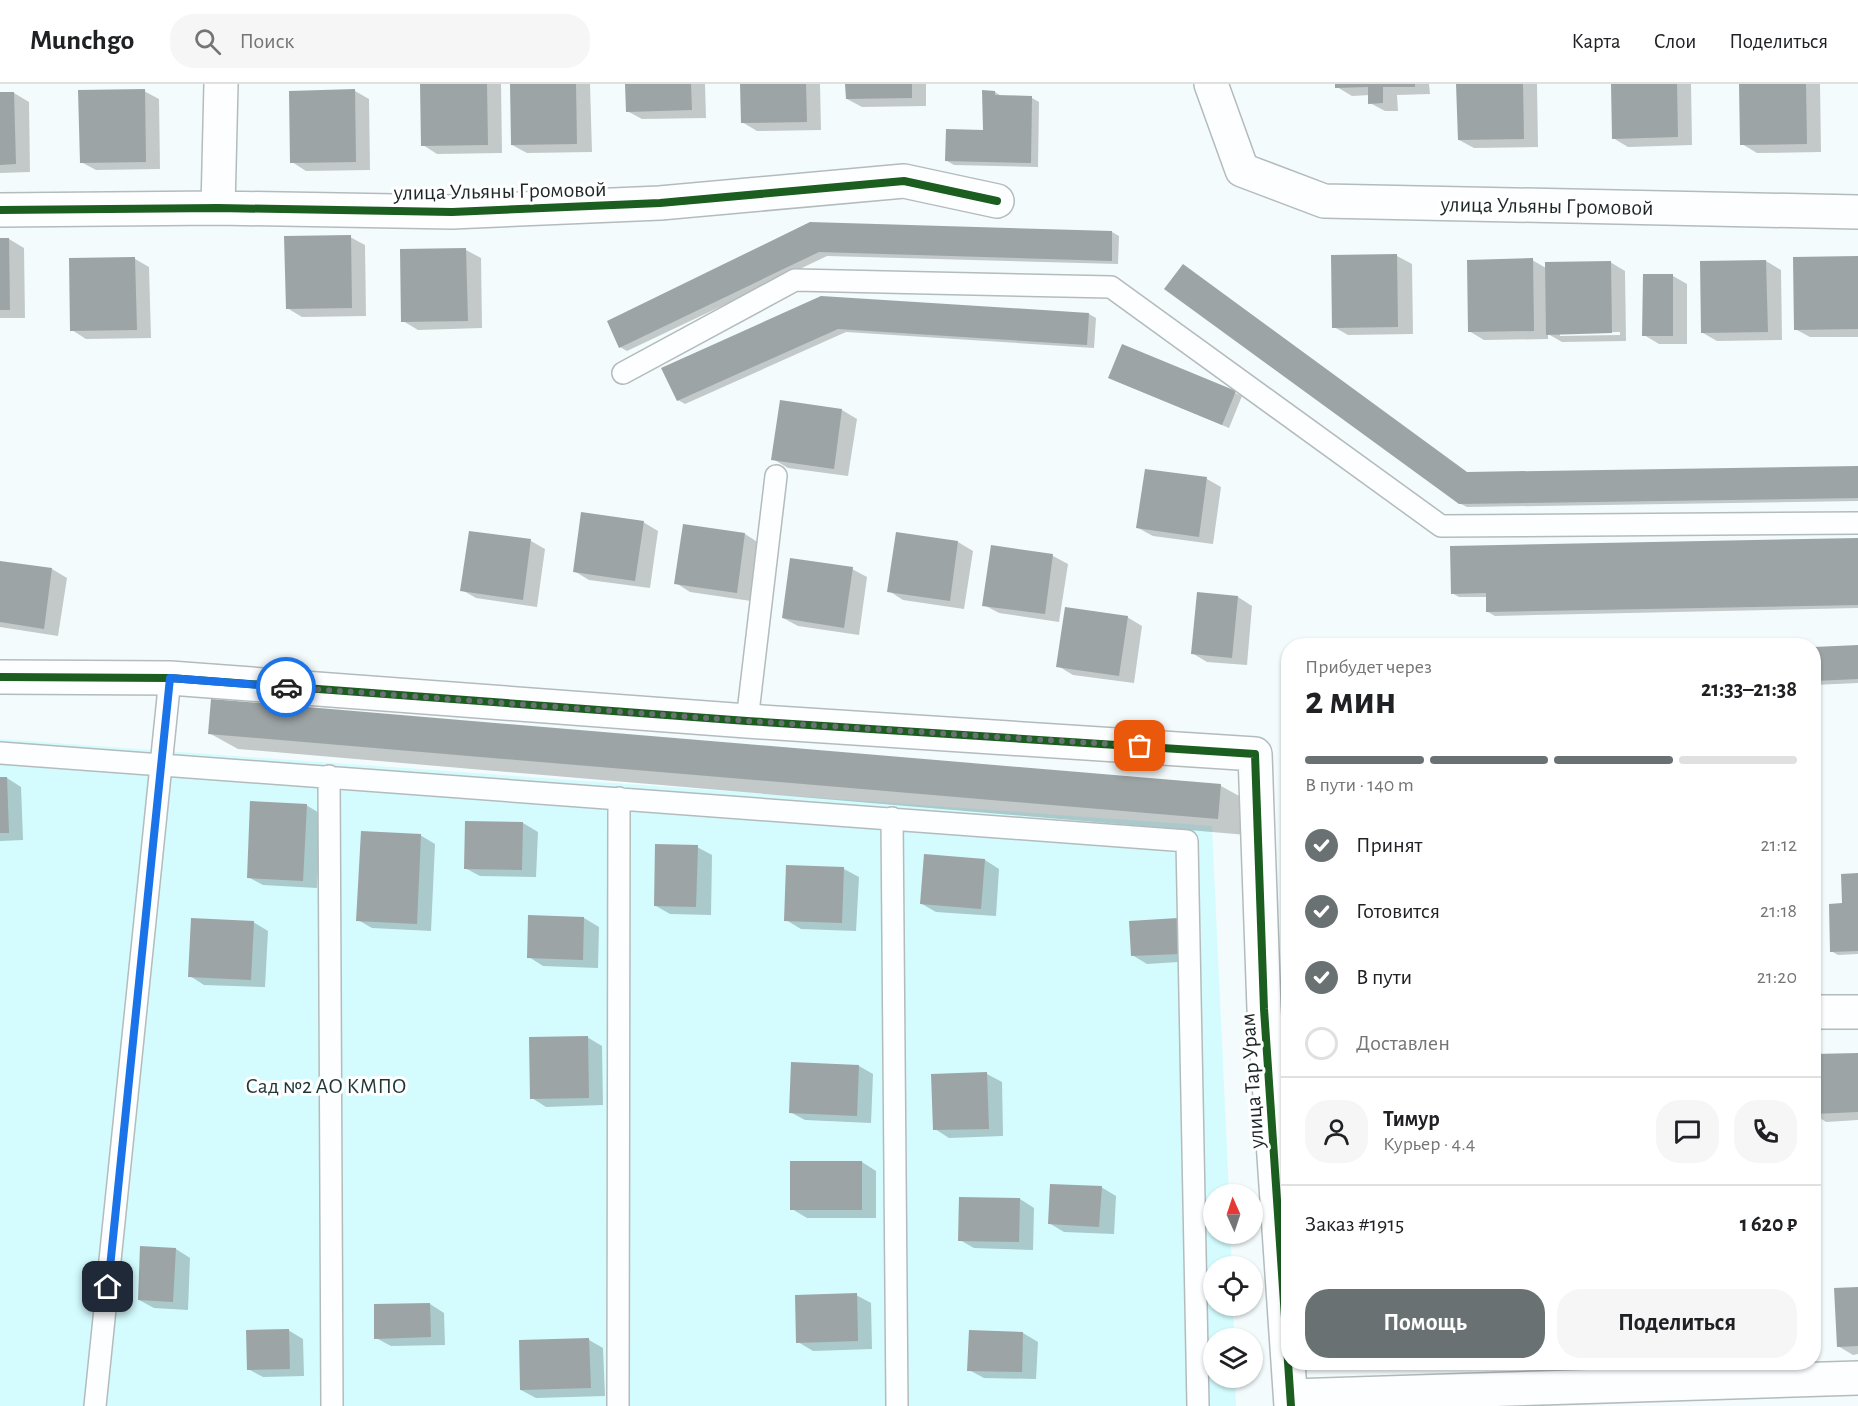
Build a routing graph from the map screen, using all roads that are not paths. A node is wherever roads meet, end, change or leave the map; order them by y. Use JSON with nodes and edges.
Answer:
{"nodes":[{"id":1,"x":221,"y":84,"type":"edge"},
{"id":2,"x":1212,"y":84,"type":"edge"},
{"id":3,"x":997,"y":201,"type":"dead end"},
{"id":4,"x":218,"y":208,"type":"junction"},
{"id":5,"x":0,"y":210,"type":"edge"},
{"id":6,"x":1858,"y":212,"type":"edge"},
{"id":7,"x":622,"y":373,"type":"dead end"},
{"id":8,"x":776,"y":476,"type":"dead end"},
{"id":9,"x":1858,"y":524,"type":"edge"},
{"id":10,"x":0,"y":677,"type":"edge"},
{"id":11,"x":170,"y":678,"type":"junction"},
{"id":12,"x":747,"y":721,"type":"junction"},
{"id":13,"x":0,"y":753,"type":"edge"},
{"id":14,"x":163,"y":763,"type":"junction"},
{"id":15,"x":329,"y":776,"type":"junction"},
{"id":16,"x":619,"y":798,"type":"junction"},
{"id":17,"x":892,"y":818,"type":"junction"},
{"id":18,"x":1276,"y":1010,"type":"edge"},
{"id":19,"x":1821,"y":1012,"type":"edge"},
{"id":20,"x":1858,"y":1012,"type":"edge"},
{"id":21,"x":1281,"y":1140,"type":"edge"},
{"id":22,"x":1290,"y":1370,"type":"edge"},
{"id":23,"x":1858,"y":1378,"type":"edge"},
{"id":24,"x":1291,"y":1401,"type":"edge"},
{"id":25,"x":95,"y":1406,"type":"edge"},
{"id":26,"x":332,"y":1406,"type":"edge"},
{"id":27,"x":618,"y":1406,"type":"edge"},
{"id":28,"x":897,"y":1406,"type":"edge"},
{"id":29,"x":1198,"y":1406,"type":"edge"}],
"edges":[{"from":1,"to":4,"type":"street"},
{"from":2,"to":6,"type":"street","name":"улица Ульяны Громовой"},
{"from":3,"to":4,"type":"street","name":"улица Ульяны Громовой"},
{"from":4,"to":5,"type":"street","name":"улица Ульяны Громовой"},
{"from":7,"to":9,"type":"lane"},
{"from":8,"to":12,"type":"lane"},
{"from":10,"to":11,"type":"street"},
{"from":11,"to":12,"type":"street"},
{"from":11,"to":14,"type":"lane"},
{"from":12,"to":18,"type":"street","name":"улица Тар Урам"},
{"from":13,"to":14,"type":"lane"},
{"from":14,"to":15,"type":"lane"},
{"from":14,"to":25,"type":"lane"},
{"from":15,"to":16,"type":"lane"},
{"from":15,"to":26,"type":"lane"},
{"from":16,"to":17,"type":"lane"},
{"from":16,"to":27,"type":"lane"},
{"from":17,"to":28,"type":"lane"},
{"from":17,"to":29,"type":"lane"},
{"from":18,"to":21,"type":"street","name":"улица Тар Урам"},
{"from":19,"to":20,"type":"street"},
{"from":22,"to":24,"type":"street","name":"улица Тар Урам"},
{"from":23,"to":24,"type":"street"}]}
